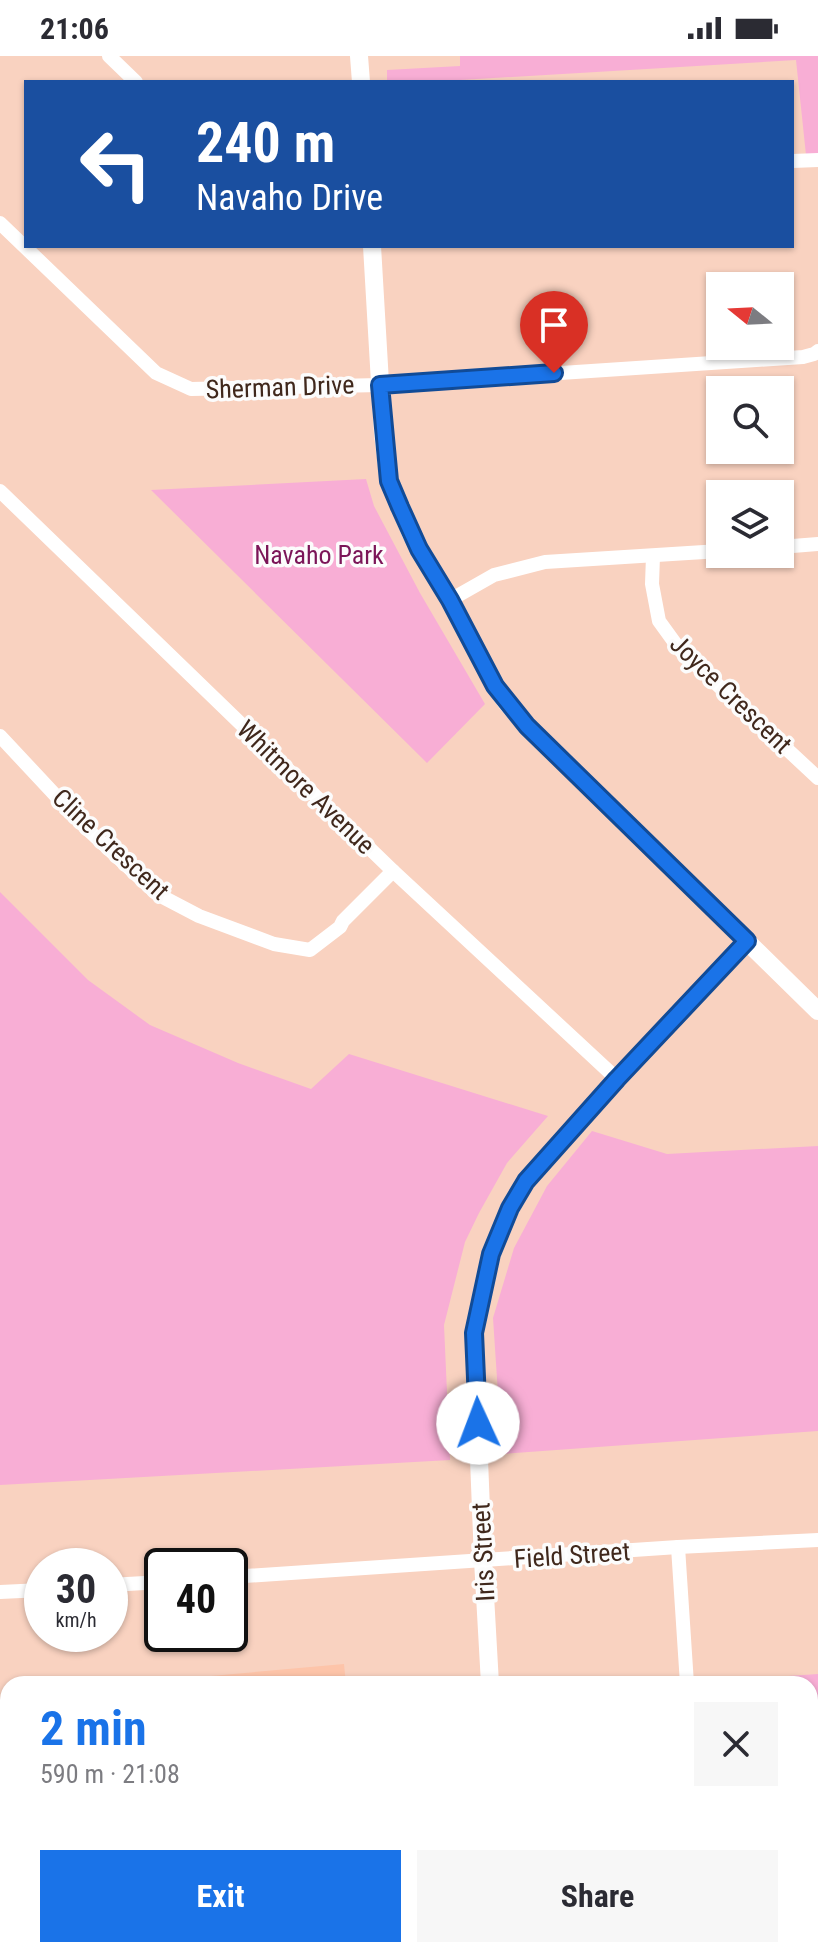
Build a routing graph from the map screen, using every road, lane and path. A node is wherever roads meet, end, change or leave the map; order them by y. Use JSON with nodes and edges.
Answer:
{"nodes":[{"id":1,"x":109,"y":56,"type":"edge"},
{"id":2,"x":359,"y":56,"type":"edge"},
{"id":3,"x":134,"y":80,"type":"edge"},
{"id":4,"x":361,"y":80,"type":"edge"},
{"id":5,"x":818,"y":160,"type":"edge"},
{"id":6,"x":794,"y":161,"type":"edge"},
{"id":7,"x":0,"y":223,"type":"edge"},
{"id":8,"x":24,"y":246,"type":"edge"},
{"id":9,"x":26,"y":248,"type":"edge"},
{"id":10,"x":372,"y":248,"type":"edge"},
{"id":11,"x":816,"y":352,"type":"edge"},
{"id":12,"x":380,"y":385,"type":"junction"},
{"id":13,"x":0,"y":491,"type":"edge"},
{"id":14,"x":818,"y":544,"type":"edge"},
{"id":15,"x":794,"y":546,"type":"edge"},
{"id":16,"x":706,"y":552,"type":"edge"},
{"id":17,"x":653,"y":556,"type":"junction"},
{"id":18,"x":450,"y":600,"type":"junction"},
{"id":19,"x":0,"y":736,"type":"edge"},
{"id":20,"x":818,"y":778,"type":"edge"},
{"id":21,"x":393,"y":871,"type":"junction"},
{"id":22,"x":747,"y":941,"type":"junction"},
{"id":23,"x":818,"y":1011,"type":"edge"},
{"id":24,"x":617,"y":1079,"type":"junction"},
{"id":25,"x":818,"y":1540,"type":"edge"},
{"id":26,"x":678,"y":1547,"type":"junction"},
{"id":27,"x":483,"y":1560,"type":"junction"},
{"id":28,"x":248,"y":1576,"type":"edge"},
{"id":29,"x":24,"y":1591,"type":"edge"},
{"id":30,"x":0,"y":1592,"type":"edge"},
{"id":31,"x":490,"y":1676,"type":"edge"},
{"id":32,"x":686,"y":1676,"type":"edge"}],
"edges":[{"from":1,"to":3,"type":"street"},
{"from":2,"to":4,"type":"street"},
{"from":5,"to":6,"type":"street"},
{"from":7,"to":8,"type":"street","name":"Sherman Drive"},
{"from":9,"to":12,"type":"street","name":"Sherman Drive"},
{"from":10,"to":12,"type":"street"},
{"from":11,"to":12,"type":"street","name":"Sherman Drive"},
{"from":12,"to":18,"type":"street"},
{"from":13,"to":21,"type":"street","name":"Whitmore Avenue"},
{"from":14,"to":15,"type":"street"},
{"from":16,"to":17,"type":"street"},
{"from":17,"to":18,"type":"street"},
{"from":17,"to":20,"type":"street","name":"Joyce Crescent"},
{"from":18,"to":22,"type":"street"},
{"from":19,"to":21,"type":"street","name":"Cline Crescent"},
{"from":21,"to":24,"type":"street","name":"Whitmore Avenue"},
{"from":22,"to":23,"type":"street"},
{"from":22,"to":24,"type":"street","name":"Iris Street"},
{"from":24,"to":27,"type":"street","name":"Iris Street"},
{"from":25,"to":26,"type":"street","name":"Field Street"},
{"from":26,"to":27,"type":"street","name":"Field Street"},
{"from":26,"to":32,"type":"street"},
{"from":27,"to":28,"type":"street","name":"Field Street"},
{"from":27,"to":31,"type":"street","name":"Iris Street"},
{"from":29,"to":30,"type":"street"}]}
